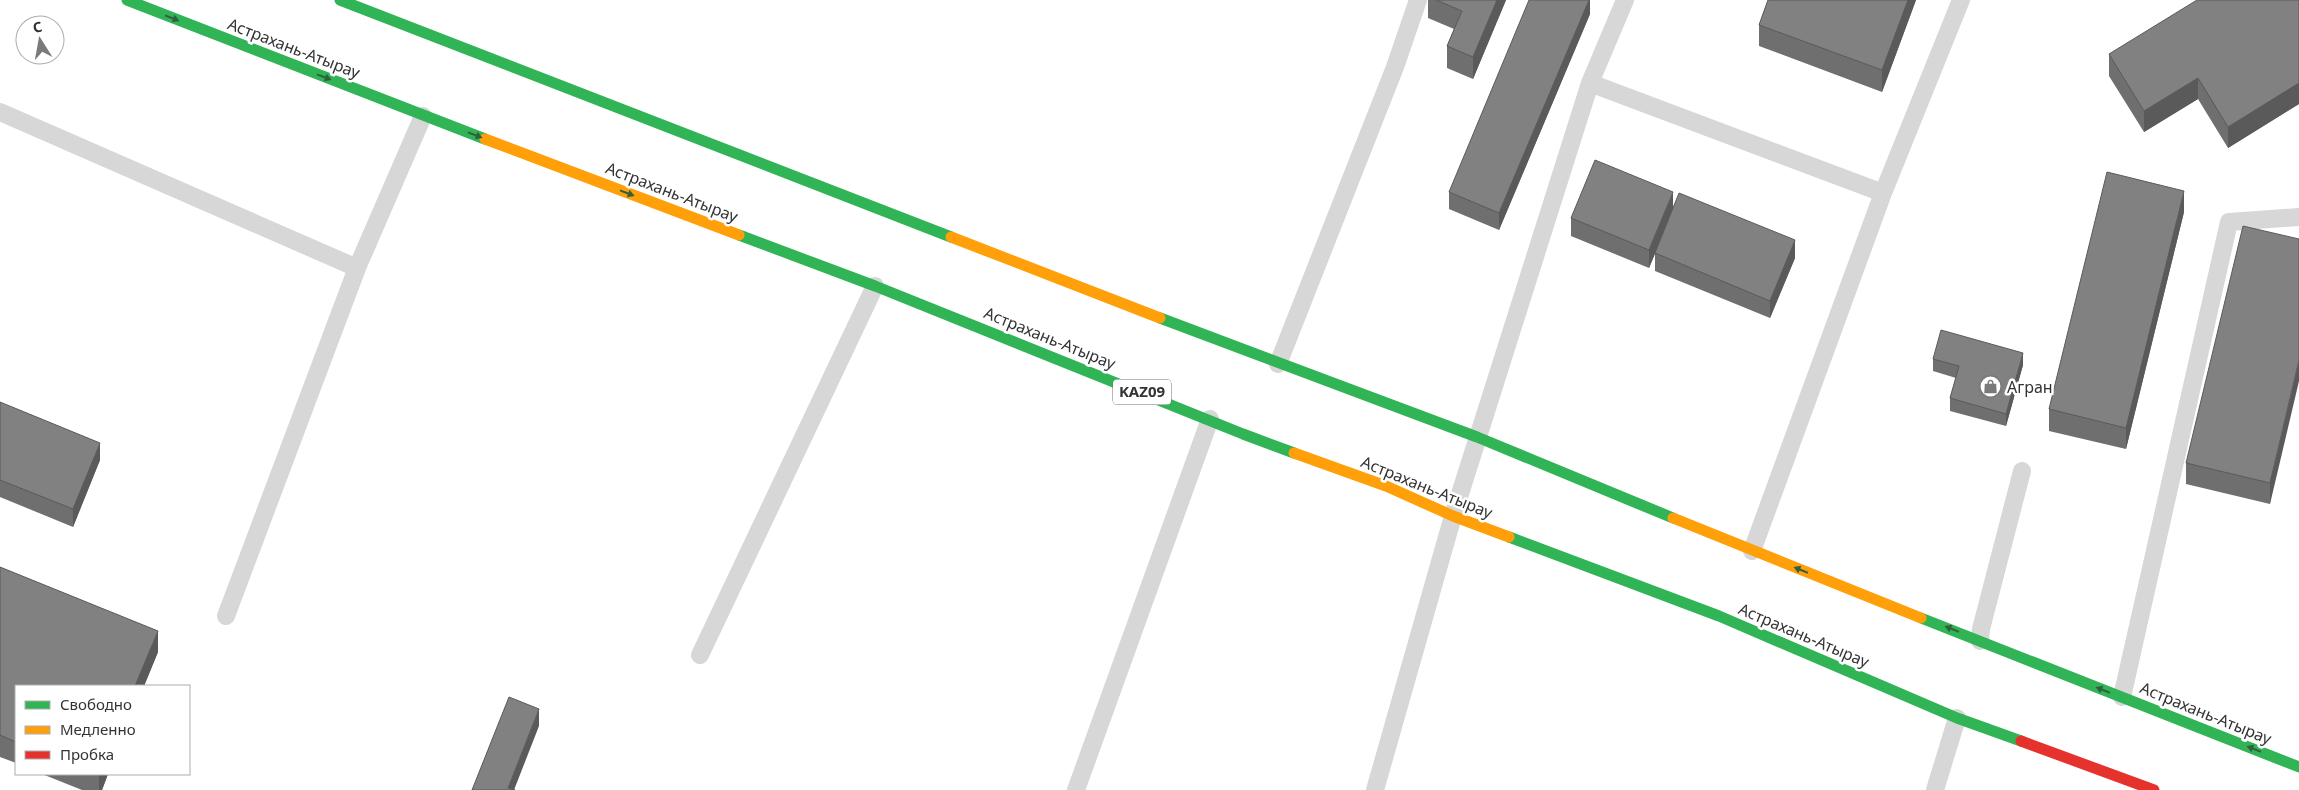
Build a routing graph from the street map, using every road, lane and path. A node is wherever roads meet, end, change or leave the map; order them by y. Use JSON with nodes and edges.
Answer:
{"nodes":[{"id":1,"x":127,"y":0,"type":"edge"},
{"id":2,"x":340,"y":0,"type":"edge"},
{"id":3,"x":1418,"y":0,"type":"edge"},
{"id":4,"x":1625,"y":0,"type":"edge"},
{"id":5,"x":1961,"y":0,"type":"edge"},
{"id":6,"x":1590,"y":83,"type":"junction"},
{"id":7,"x":0,"y":112,"type":"edge"},
{"id":8,"x":423,"y":116,"type":"junction"},
{"id":9,"x":1883,"y":193,"type":"junction"},
{"id":10,"x":2299,"y":217,"type":"edge"},
{"id":11,"x":357,"y":268,"type":"junction"},
{"id":12,"x":875,"y":286,"type":"junction"},
{"id":13,"x":1278,"y":364,"type":"junction"},
{"id":14,"x":1210,"y":419,"type":"junction"},
{"id":15,"x":1477,"y":437,"type":"junction"},
{"id":16,"x":2022,"y":471,"type":"dead end"},
{"id":17,"x":1452,"y":516,"type":"junction"},
{"id":18,"x":1752,"y":550,"type":"junction"},
{"id":19,"x":226,"y":616,"type":"dead end"},
{"id":20,"x":1980,"y":641,"type":"junction"},
{"id":21,"x":700,"y":655,"type":"dead end"},
{"id":22,"x":2122,"y":697,"type":"junction"},
{"id":23,"x":1957,"y":718,"type":"junction"},
{"id":24,"x":2299,"y":768,"type":"edge"},
{"id":25,"x":1076,"y":790,"type":"edge"},
{"id":26,"x":1375,"y":790,"type":"edge"},
{"id":27,"x":1935,"y":790,"type":"edge"},
{"id":28,"x":2154,"y":790,"type":"edge"}],
"edges":[{"from":1,"to":8,"type":"highway","name":"Астрахань-Атырау","number":"KAZ09","one_way":true},
{"from":2,"to":13,"type":"highway","name":"Астрахань-Атырау"},
{"from":3,"to":13,"type":"lane"},
{"from":4,"to":6,"type":"lane"},
{"from":5,"to":9,"type":"lane"},
{"from":6,"to":9,"type":"lane"},
{"from":6,"to":15,"type":"lane"},
{"from":7,"to":11,"type":"lane"},
{"from":8,"to":11,"type":"lane"},
{"from":8,"to":12,"type":"highway","name":"Астрахань-Атырау","number":"KAZ09","one_way":true},
{"from":9,"to":18,"type":"lane"},
{"from":10,"to":22,"type":"lane"},
{"from":11,"to":19,"type":"lane"},
{"from":12,"to":14,"type":"highway","name":"Астрахань-Атырау","number":"KAZ09"},
{"from":12,"to":21,"type":"lane"},
{"from":13,"to":15,"type":"highway","name":"Астрахань-Атырау"},
{"from":14,"to":17,"type":"highway","name":"Астрахань-Атырау","number":"KAZ09"},
{"from":14,"to":25,"type":"lane"},
{"from":15,"to":17,"type":"lane"},
{"from":15,"to":18,"type":"highway","name":"Астрахань-Атырау"},
{"from":16,"to":20,"type":"lane"},
{"from":17,"to":23,"type":"highway","name":"Астрахань-Атырау","number":"KAZ09"},
{"from":17,"to":26,"type":"lane"},
{"from":20,"to":18,"type":"highway","name":"Астрахань-Атырау","one_way":true},
{"from":22,"to":20,"type":"highway","name":"Астрахань-Атырау","one_way":true},
{"from":24,"to":22,"type":"highway","name":"Астрахань-Атырау","one_way":true},
{"from":23,"to":27,"type":"lane"},
{"from":23,"to":28,"type":"highway","name":"Астрахань-Атырау","number":"KAZ09"}]}
